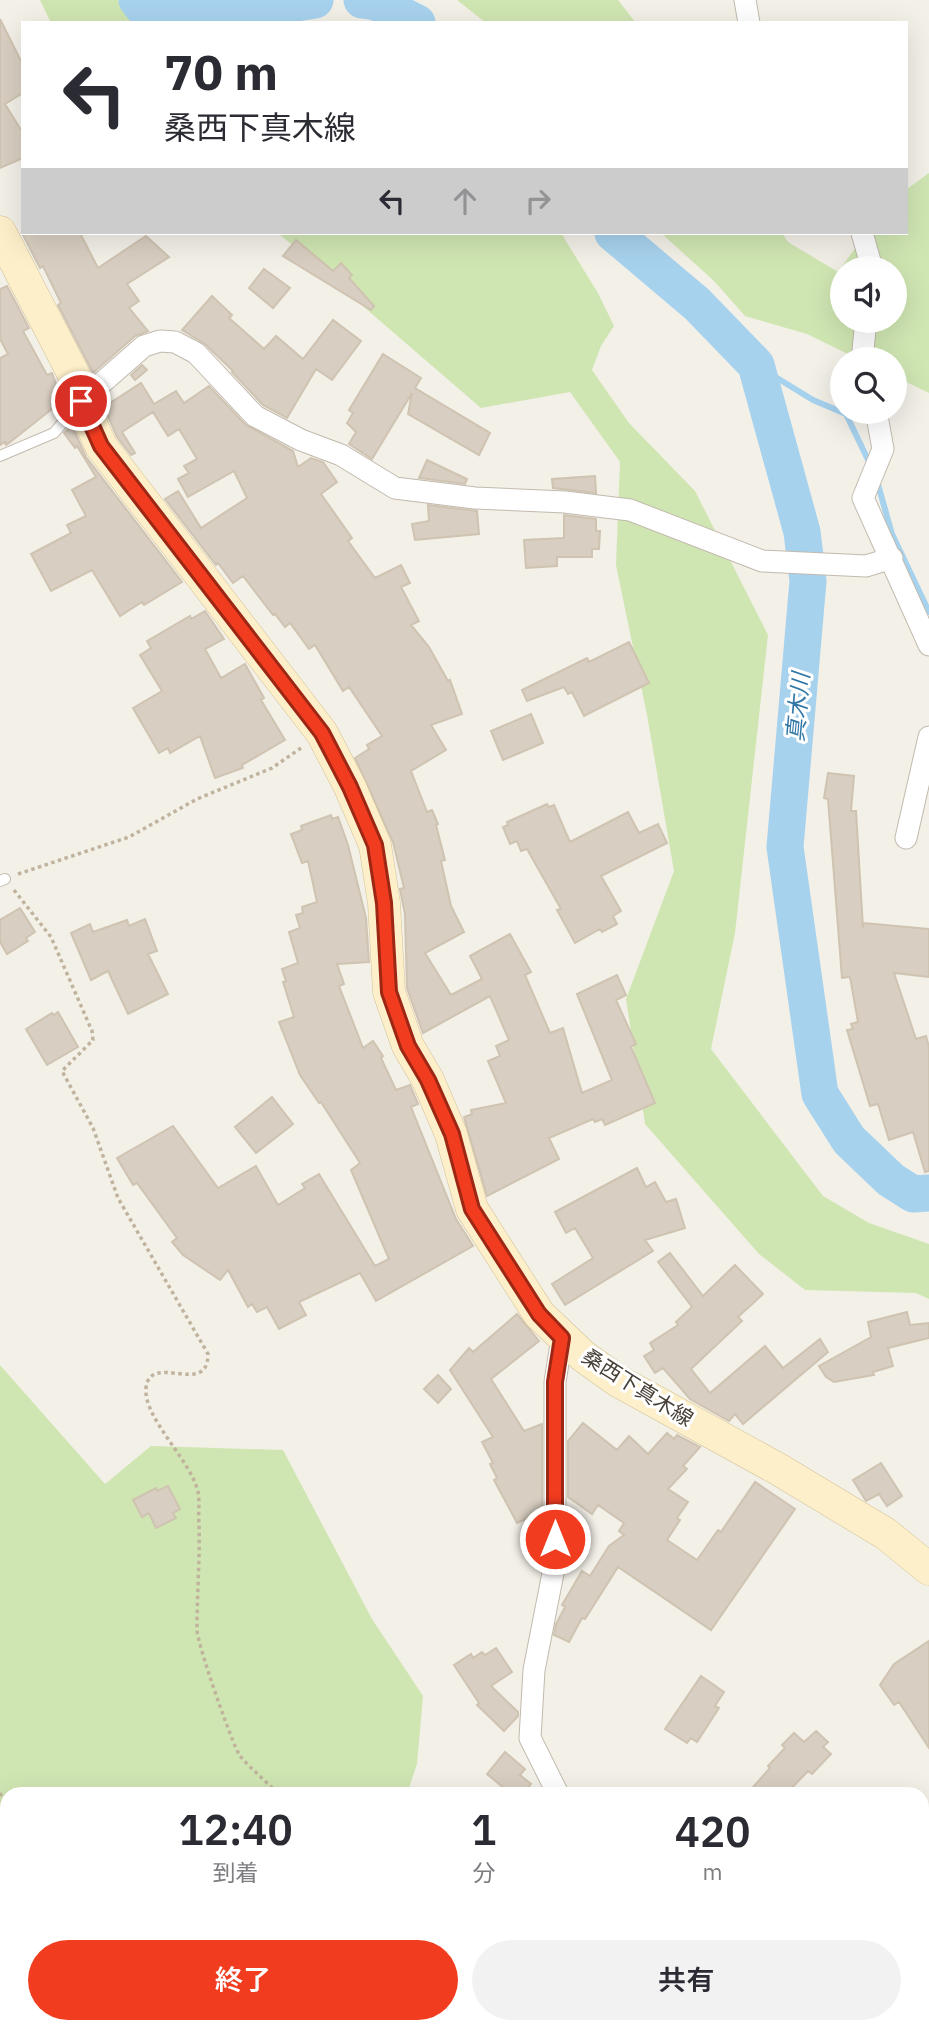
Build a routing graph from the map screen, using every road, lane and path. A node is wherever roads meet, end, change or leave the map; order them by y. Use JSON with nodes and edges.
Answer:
{"nodes":[{"id":1,"x":746,"y":0,"type":"edge"},
{"id":2,"x":749,"y":21,"type":"edge"},
{"id":3,"x":0,"y":232,"type":"edge"},
{"id":4,"x":863,"y":235,"type":"edge"},
{"id":5,"x":869,"y":256,"type":"edge"},
{"id":6,"x":81,"y":401,"type":"junction"},
{"id":7,"x":878,"y":424,"type":"edge"},
{"id":8,"x":0,"y":456,"type":"edge"},
{"id":9,"x":892,"y":558,"type":"junction"},
{"id":10,"x":929,"y":645,"type":"edge"},
{"id":11,"x":322,"y":733,"type":"junction"},
{"id":12,"x":929,"y":737,"type":"edge"},
{"id":13,"x":906,"y":838,"type":"dead end"},
{"id":14,"x":3,"y":880,"type":"edge"},
{"id":15,"x":562,"y":1338,"type":"junction"},
{"id":16,"x":929,"y":1569,"type":"edge"},
{"id":17,"x":271,"y":1787,"type":"edge"},
{"id":18,"x":554,"y":1787,"type":"edge"}],
"edges":[{"from":1,"to":2,"type":"street"},
{"from":3,"to":6,"type":"main road","name":"桑西下真木線"},
{"from":4,"to":5,"type":"street"},
{"from":6,"to":8,"type":"lane"},
{"from":6,"to":9,"type":"street"},
{"from":6,"to":11,"type":"main road","name":"桑西下真木線"},
{"from":7,"to":9,"type":"street"},
{"from":9,"to":10,"type":"street"},
{"from":11,"to":14,"type":"path"},
{"from":11,"to":15,"type":"main road","name":"桑西下真木線"},
{"from":12,"to":13,"type":"street"},
{"from":14,"to":17,"type":"path"},
{"from":15,"to":16,"type":"main road","name":"桑西下真木線"},
{"from":15,"to":18,"type":"street"}]}
